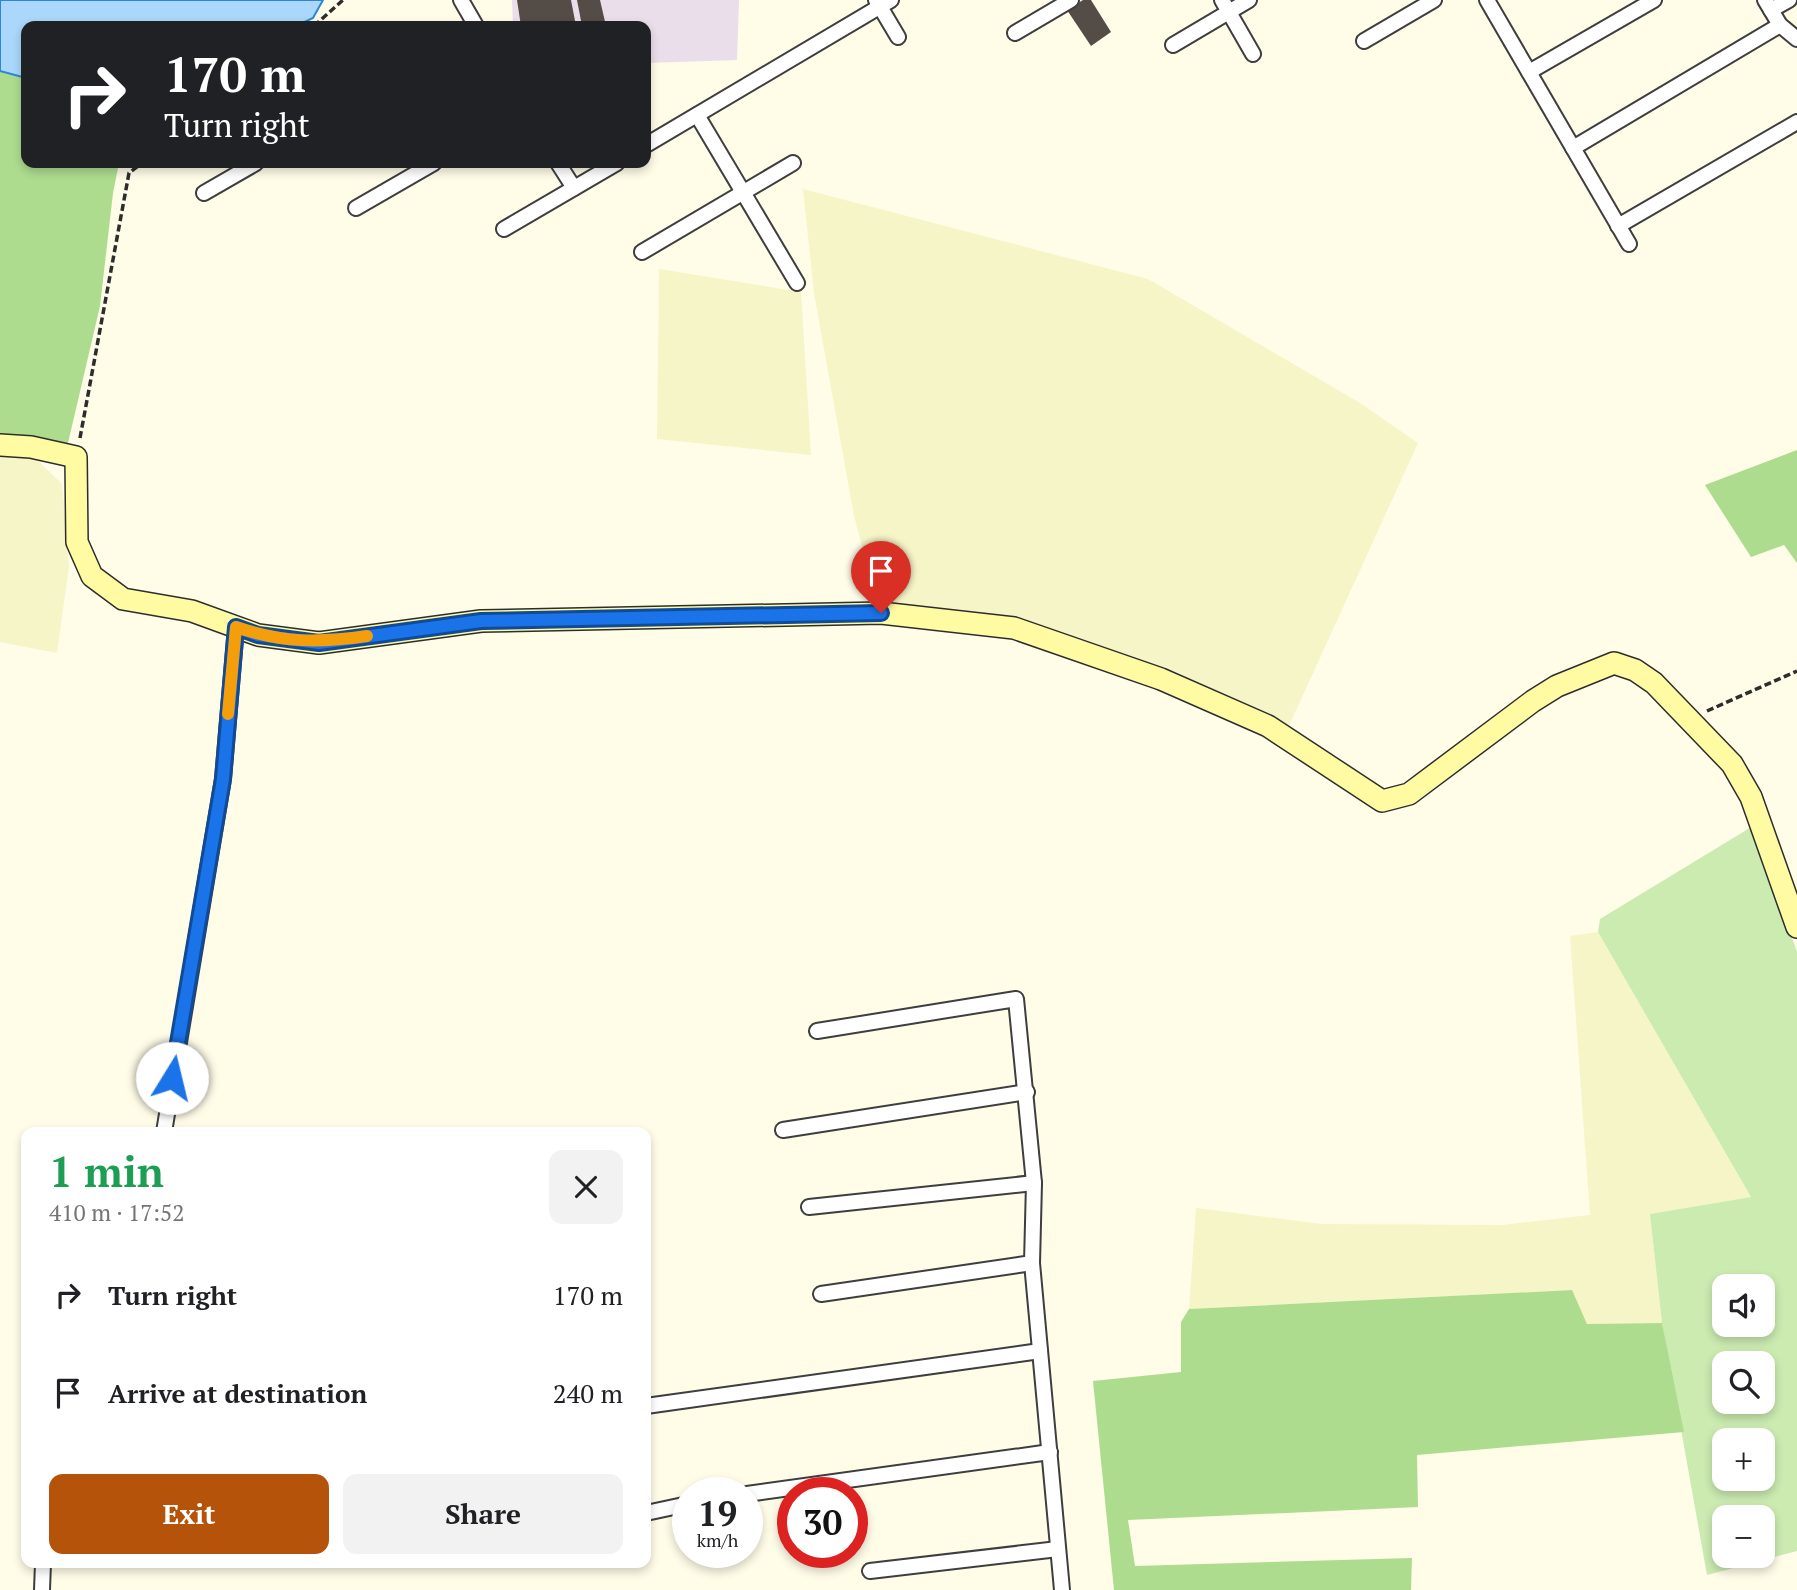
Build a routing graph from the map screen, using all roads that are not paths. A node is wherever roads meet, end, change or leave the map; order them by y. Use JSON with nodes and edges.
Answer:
{"nodes":[{"id":1,"x":461,"y":0,"type":"edge"},
{"id":2,"x":1071,"y":0,"type":"edge"},
{"id":3,"x":1249,"y":0,"type":"edge"},
{"id":4,"x":1434,"y":0,"type":"edge"},
{"id":5,"x":1487,"y":0,"type":"edge"},
{"id":6,"x":1654,"y":0,"type":"edge"},
{"id":7,"x":1789,"y":0,"type":"edge"},
{"id":8,"x":882,"y":2,"type":"edge"},
{"id":9,"x":1768,"y":5,"type":"edge"},
{"id":10,"x":1225,"y":6,"type":"edge"},
{"id":11,"x":474,"y":21,"type":"edge"},
{"id":12,"x":1780,"y":25,"type":"junction"},
{"id":13,"x":1015,"y":33,"type":"dead end"},
{"id":14,"x":898,"y":37,"type":"dead end"},
{"id":15,"x":1797,"y":39,"type":"edge"},
{"id":16,"x":1364,"y":41,"type":"dead end"},
{"id":17,"x":1173,"y":45,"type":"dead end"},
{"id":18,"x":1253,"y":54,"type":"dead end"},
{"id":19,"x":1529,"y":72,"type":"junction"},
{"id":20,"x":698,"y":115,"type":"junction"},
{"id":21,"x":1797,"y":122,"type":"edge"},
{"id":22,"x":651,"y":142,"type":"edge"},
{"id":23,"x":1573,"y":148,"type":"junction"},
{"id":24,"x":793,"y":163,"type":"dead end"},
{"id":25,"x":247,"y":168,"type":"edge"},
{"id":26,"x":425,"y":168,"type":"edge"},
{"id":27,"x":561,"y":168,"type":"edge"},
{"id":28,"x":608,"y":168,"type":"edge"},
{"id":29,"x":574,"y":188,"type":"junction"},
{"id":30,"x":743,"y":192,"type":"junction"},
{"id":31,"x":204,"y":193,"type":"dead end"},
{"id":32,"x":356,"y":208,"type":"dead end"},
{"id":33,"x":1618,"y":226,"type":"junction"},
{"id":34,"x":504,"y":229,"type":"dead end"},
{"id":35,"x":1629,"y":244,"type":"dead end"},
{"id":36,"x":642,"y":251,"type":"dead end"},
{"id":37,"x":797,"y":283,"type":"dead end"},
{"id":38,"x":0,"y":445,"type":"edge"},
{"id":39,"x":236,"y":627,"type":"junction"},
{"id":40,"x":1797,"y":927,"type":"edge"},
{"id":41,"x":817,"y":1031,"type":"dead end"},
{"id":42,"x":1027,"y":1092,"type":"junction"},
{"id":43,"x":165,"y":1127,"type":"edge"},
{"id":44,"x":783,"y":1130,"type":"dead end"},
{"id":45,"x":1034,"y":1183,"type":"junction"},
{"id":46,"x":808,"y":1207,"type":"dead end"},
{"id":47,"x":1032,"y":1263,"type":"junction"},
{"id":48,"x":821,"y":1294,"type":"dead end"},
{"id":49,"x":1040,"y":1351,"type":"junction"},
{"id":50,"x":651,"y":1405,"type":"edge"},
{"id":51,"x":1050,"y":1452,"type":"junction"},
{"id":52,"x":763,"y":1492,"type":"edge"},
{"id":53,"x":672,"y":1507,"type":"edge"},
{"id":54,"x":651,"y":1512,"type":"edge"},
{"id":55,"x":1058,"y":1549,"type":"junction"},
{"id":56,"x":43,"y":1568,"type":"edge"},
{"id":57,"x":870,"y":1572,"type":"dead end"},
{"id":58,"x":42,"y":1590,"type":"edge"},
{"id":59,"x":1062,"y":1590,"type":"edge"}],
"edges":[{"from":1,"to":11,"type":"street"},
{"from":2,"to":13,"type":"street"},
{"from":3,"to":10,"type":"street"},
{"from":4,"to":16,"type":"street"},
{"from":5,"to":19,"type":"street"},
{"from":6,"to":19,"type":"street"},
{"from":7,"to":9,"type":"street"},
{"from":8,"to":14,"type":"street"},
{"from":8,"to":20,"type":"street"},
{"from":9,"to":12,"type":"street"},
{"from":10,"to":17,"type":"street"},
{"from":10,"to":18,"type":"street"},
{"from":12,"to":15,"type":"street"},
{"from":12,"to":23,"type":"street"},
{"from":19,"to":23,"type":"street"},
{"from":20,"to":22,"type":"street"},
{"from":20,"to":30,"type":"street"},
{"from":21,"to":33,"type":"street"},
{"from":23,"to":33,"type":"street"},
{"from":24,"to":30,"type":"street"},
{"from":25,"to":31,"type":"street"},
{"from":26,"to":32,"type":"street"},
{"from":27,"to":29,"type":"street"},
{"from":28,"to":29,"type":"street"},
{"from":29,"to":34,"type":"street"},
{"from":30,"to":36,"type":"street"},
{"from":30,"to":37,"type":"street"},
{"from":33,"to":35,"type":"street"},
{"from":38,"to":39,"type":"street"},
{"from":39,"to":40,"type":"street"},
{"from":39,"to":43,"type":"street"},
{"from":41,"to":42,"type":"street"},
{"from":42,"to":44,"type":"street"},
{"from":42,"to":45,"type":"street"},
{"from":45,"to":46,"type":"street"},
{"from":45,"to":47,"type":"street"},
{"from":47,"to":48,"type":"street"},
{"from":47,"to":49,"type":"street"},
{"from":49,"to":50,"type":"street"},
{"from":49,"to":51,"type":"street"},
{"from":51,"to":52,"type":"street"},
{"from":51,"to":55,"type":"street"},
{"from":53,"to":54,"type":"street"},
{"from":55,"to":57,"type":"street"},
{"from":55,"to":59,"type":"street"},
{"from":56,"to":58,"type":"street"}]}
